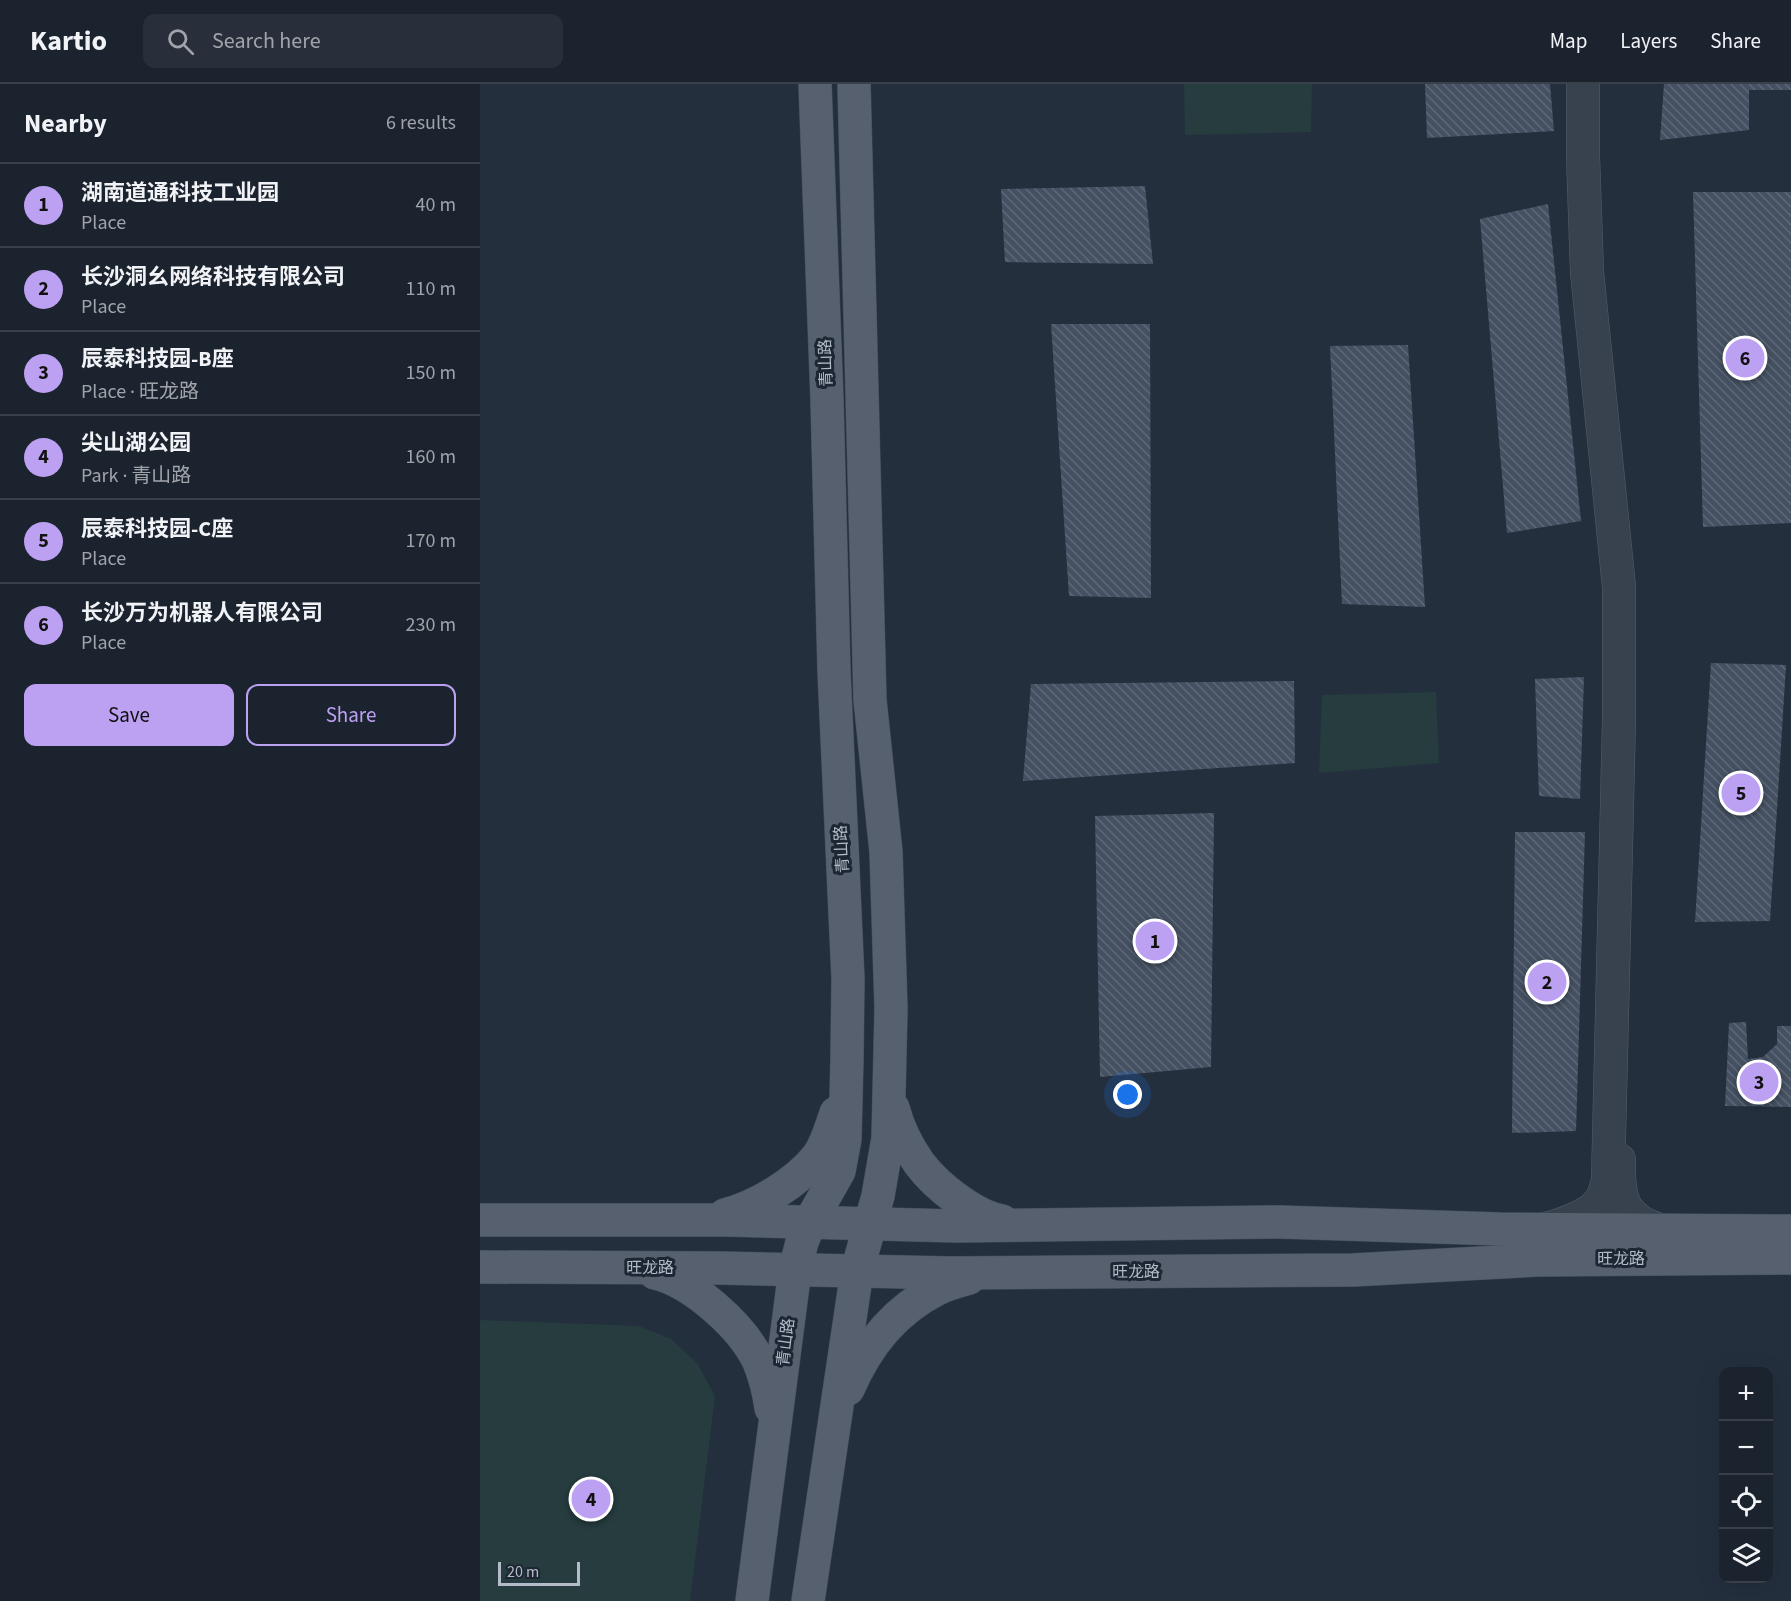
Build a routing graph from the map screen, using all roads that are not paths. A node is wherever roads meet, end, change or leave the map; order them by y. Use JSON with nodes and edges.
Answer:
{"nodes":[{"id":1,"x":815,"y":84,"type":"edge"},
{"id":2,"x":854,"y":84,"type":"edge"},
{"id":3,"x":1583,"y":84,"type":"edge"},
{"id":4,"x":1594,"y":84,"type":"edge"},
{"id":5,"x":847,"y":1058,"type":"junction"},
{"id":6,"x":889,"y":1090,"type":"junction"},
{"id":7,"x":480,"y":1220,"type":"edge"},
{"id":8,"x":707,"y":1220,"type":"junction"},
{"id":9,"x":810,"y":1222,"type":"junction"},
{"id":10,"x":870,"y":1224,"type":"junction"},
{"id":11,"x":1034,"y":1225,"type":"junction"},
{"id":12,"x":1546,"y":1229,"type":"junction"},
{"id":13,"x":1660,"y":1230,"type":"junction"},
{"id":14,"x":1791,"y":1231,"type":"edge"},
{"id":15,"x":1791,"y":1258,"type":"edge"},
{"id":16,"x":480,"y":1267,"type":"edge"},
{"id":17,"x":633,"y":1267,"type":"junction"},
{"id":18,"x":795,"y":1270,"type":"junction"},
{"id":19,"x":857,"y":1271,"type":"junction"},
{"id":20,"x":1010,"y":1273,"type":"junction"},
{"id":21,"x":775,"y":1430,"type":"junction"},
{"id":22,"x":833,"y":1433,"type":"junction"},
{"id":23,"x":752,"y":1601,"type":"edge"},
{"id":24,"x":808,"y":1601,"type":"edge"}],
"edges":[{"from":1,"to":5,"type":"main road","name":"青山路"},
{"from":2,"to":6,"type":"main road","name":"青山路"},
{"from":3,"to":12,"type":"street"},
{"from":4,"to":13,"type":"street"},
{"from":5,"to":8,"type":"main road"},
{"from":5,"to":9,"type":"main road","name":"青山路"},
{"from":6,"to":10,"type":"main road","name":"青山路"},
{"from":6,"to":11,"type":"main road"},
{"from":7,"to":8,"type":"main road","name":"旺龙路"},
{"from":8,"to":9,"type":"main road","name":"旺龙路"},
{"from":9,"to":10,"type":"main road","name":"旺龙路"},
{"from":9,"to":18,"type":"main road","name":"青山路"},
{"from":10,"to":11,"type":"main road","name":"旺龙路"},
{"from":10,"to":19,"type":"main road","name":"青山路"},
{"from":11,"to":12,"type":"main road","name":"旺龙路"},
{"from":12,"to":13,"type":"main road","name":"旺龙路"},
{"from":13,"to":14,"type":"main road","name":"旺龙路"},
{"from":15,"to":20,"type":"main road","name":"旺龙路"},
{"from":16,"to":17,"type":"main road","name":"旺龙路"},
{"from":17,"to":18,"type":"main road","name":"旺龙路"},
{"from":17,"to":21,"type":"main road"},
{"from":18,"to":19,"type":"main road","name":"旺龙路"},
{"from":18,"to":21,"type":"main road","name":"青山路"},
{"from":19,"to":20,"type":"main road","name":"旺龙路"},
{"from":19,"to":22,"type":"main road","name":"青山路"},
{"from":20,"to":22,"type":"main road"},
{"from":21,"to":23,"type":"main road","name":"青山路"},
{"from":22,"to":24,"type":"main road","name":"青山路"}]}
